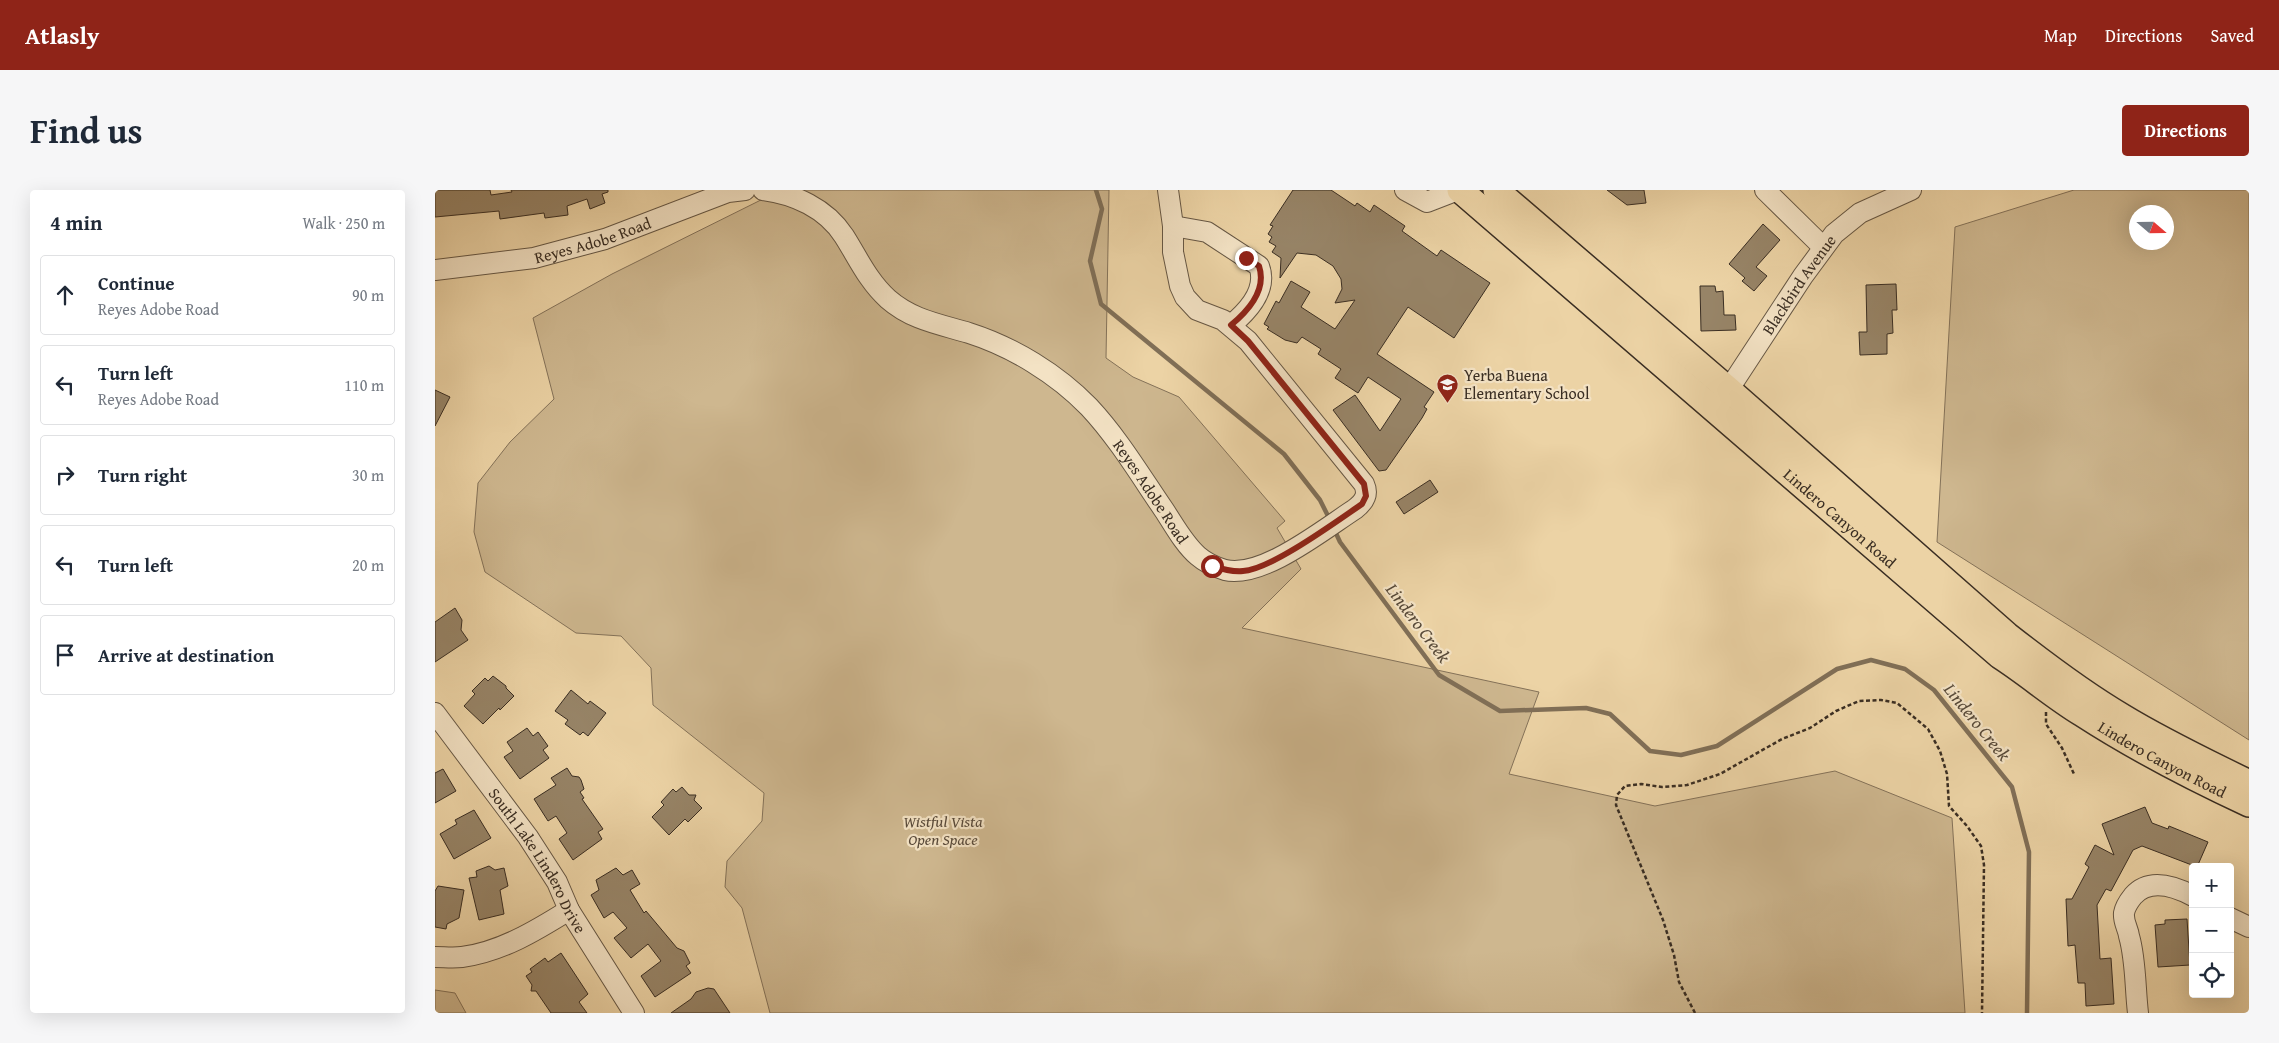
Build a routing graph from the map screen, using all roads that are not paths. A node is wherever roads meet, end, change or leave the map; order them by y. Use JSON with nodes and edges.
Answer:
{"nodes":[{"id":1,"x":745,"y":190,"type":"edge"},
{"id":2,"x":763,"y":190,"type":"edge"},
{"id":3,"x":1168,"y":190,"type":"edge"},
{"id":4,"x":1405,"y":190,"type":"edge"},
{"id":5,"x":1459,"y":190,"type":"edge"},
{"id":6,"x":1496,"y":190,"type":"edge"},
{"id":7,"x":1765,"y":190,"type":"edge"},
{"id":8,"x":1911,"y":190,"type":"edge"},
{"id":9,"x":1173,"y":226,"type":"junction"},
{"id":10,"x":1823,"y":247,"type":"junction"},
{"id":11,"x":435,"y":270,"type":"edge"},
{"id":12,"x":1231,"y":325,"type":"junction"},
{"id":13,"x":1729,"y":390,"type":"junction"},
{"id":14,"x":1714,"y":410,"type":"junction"},
{"id":15,"x":435,"y":712,"type":"edge"},
{"id":16,"x":2249,"y":784,"type":"edge"},
{"id":17,"x":2249,"y":804,"type":"edge"},
{"id":18,"x":2189,"y":894,"type":"edge"},
{"id":19,"x":569,"y":910,"type":"junction"},
{"id":20,"x":2234,"y":920,"type":"edge"},
{"id":21,"x":2249,"y":927,"type":"edge"},
{"id":22,"x":435,"y":957,"type":"edge"},
{"id":23,"x":634,"y":1013,"type":"edge"},
{"id":24,"x":2138,"y":1013,"type":"edge"}],
"edges":[{"from":1,"to":11,"type":"street","name":"Reyes Adobe Road"},
{"from":2,"to":12,"type":"street","name":"Reyes Adobe Road"},
{"from":3,"to":9,"type":"street","name":"Reyes Adobe Road"},
{"from":4,"to":5,"type":"street"},
{"from":5,"to":14,"type":"main road","name":"Lindero Canyon Road"},
{"from":6,"to":13,"type":"main road","name":"Lindero Canyon Road"},
{"from":7,"to":10,"type":"street"},
{"from":8,"to":10,"type":"street","name":"Blackbird Avenue"},
{"from":9,"to":12,"type":"street","name":"Reyes Adobe Road"},
{"from":9,"to":12,"type":"street"},
{"from":10,"to":13,"type":"street","name":"Blackbird Avenue"},
{"from":13,"to":14,"type":"street","name":"Blackbird Avenue"},
{"from":13,"to":16,"type":"main road","name":"Lindero Canyon Road"},
{"from":14,"to":17,"type":"main road","name":"Lindero Canyon Road"},
{"from":15,"to":19,"type":"street","name":"South Lake Lindero Drive"},
{"from":18,"to":24,"type":"street"},
{"from":19,"to":22,"type":"street"},
{"from":19,"to":23,"type":"street","name":"South Lake Lindero Drive"},
{"from":20,"to":21,"type":"street"}]}
